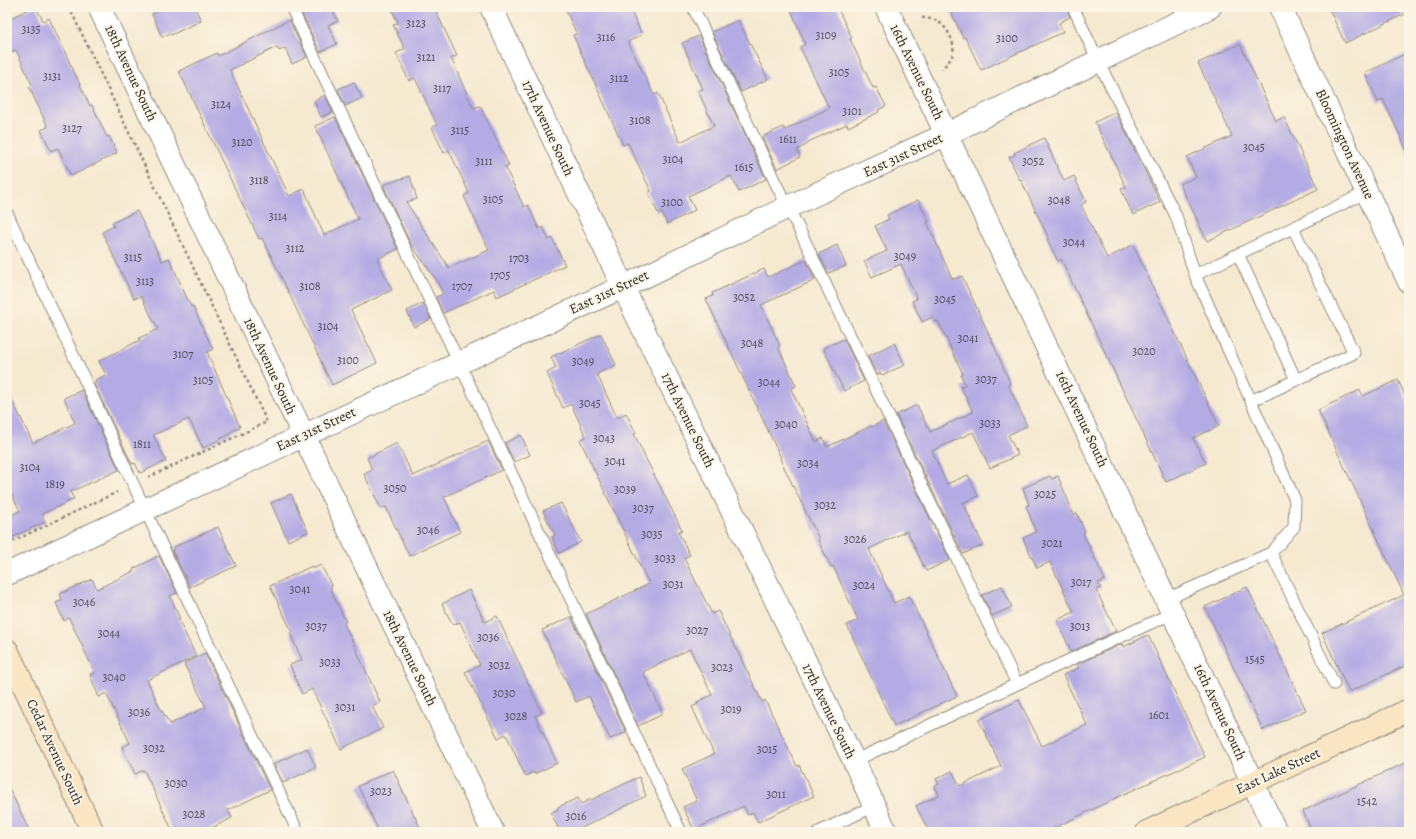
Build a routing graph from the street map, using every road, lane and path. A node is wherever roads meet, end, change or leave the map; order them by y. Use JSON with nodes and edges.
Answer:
{"nodes":[{"id":1,"x":69,"y":7,"type":"edge"},
{"id":2,"x":99,"y":7,"type":"edge"},
{"id":3,"x":291,"y":7,"type":"edge"},
{"id":4,"x":491,"y":7,"type":"edge"},
{"id":5,"x":693,"y":7,"type":"edge"},
{"id":6,"x":886,"y":7,"type":"edge"},
{"id":7,"x":1073,"y":7,"type":"edge"},
{"id":8,"x":1210,"y":7,"type":"edge"},
{"id":9,"x":1280,"y":7,"type":"edge"},
{"id":10,"x":922,"y":18,"type":"dead end"},
{"id":11,"x":1098,"y":61,"type":"junction"},
{"id":12,"x":942,"y":69,"type":"dead end"},
{"id":13,"x":947,"y":134,"type":"junction"},
{"id":14,"x":1367,"y":192,"type":"junction"},
{"id":15,"x":788,"y":207,"type":"junction"},
{"id":16,"x":7,"y":213,"type":"edge"},
{"id":17,"x":1293,"y":228,"type":"junction"},
{"id":18,"x":1238,"y":254,"type":"junction"},
{"id":19,"x":1195,"y":275,"type":"junction"},
{"id":20,"x":1409,"y":282,"type":"edge"},
{"id":21,"x":623,"y":286,"type":"junction"},
{"id":22,"x":459,"y":363,"type":"junction"},
{"id":23,"x":1296,"y":380,"type":"junction"},
{"id":24,"x":1252,"y":402,"type":"junction"},
{"id":25,"x":267,"y":422,"type":"dead end"},
{"id":26,"x":302,"y":435,"type":"junction"},
{"id":27,"x":145,"y":510,"type":"junction"},
{"id":28,"x":1271,"y":554,"type":"junction"},
{"id":29,"x":7,"y":574,"type":"edge"},
{"id":30,"x":1170,"y":606,"type":"junction"},
{"id":31,"x":7,"y":650,"type":"edge"},
{"id":32,"x":1017,"y":684,"type":"junction"},
{"id":33,"x":1334,"y":684,"type":"dead end"},
{"id":34,"x":1409,"y":710,"type":"edge"},
{"id":35,"x":854,"y":761,"type":"junction"},
{"id":36,"x":1253,"y":783,"type":"junction"},
{"id":37,"x":874,"y":806,"type":"junction"},
{"id":38,"x":93,"y":832,"type":"edge"},
{"id":39,"x":298,"y":832,"type":"edge"},
{"id":40,"x":493,"y":832,"type":"edge"},
{"id":41,"x":681,"y":832,"type":"edge"},
{"id":42,"x":819,"y":832,"type":"edge"},
{"id":43,"x":886,"y":832,"type":"edge"},
{"id":44,"x":1147,"y":832,"type":"edge"},
{"id":45,"x":1276,"y":832,"type":"edge"}],
"edges":[{"from":1,"to":25,"type":"path"},
{"from":2,"to":26,"type":"street","name":"18th Avenue South"},
{"from":3,"to":22,"type":"lane"},
{"from":4,"to":21,"type":"street","name":"17th Avenue South"},
{"from":5,"to":15,"type":"lane"},
{"from":6,"to":13,"type":"street","name":"16th Avenue South"},
{"from":7,"to":11,"type":"lane"},
{"from":8,"to":11,"type":"street","name":"East 31st Street"},
{"from":9,"to":14,"type":"street","name":"Bloomington Avenue"},
{"from":10,"to":12,"type":"path"},
{"from":11,"to":13,"type":"street","name":"East 31st Street"},
{"from":11,"to":19,"type":"lane"},
{"from":13,"to":15,"type":"street","name":"East 31st Street"},
{"from":13,"to":30,"type":"street","name":"16th Avenue South"},
{"from":14,"to":17,"type":"lane"},
{"from":14,"to":20,"type":"street","name":"Bloomington Avenue"},
{"from":15,"to":21,"type":"street","name":"East 31st Street"},
{"from":15,"to":32,"type":"lane"},
{"from":16,"to":27,"type":"lane"},
{"from":17,"to":18,"type":"lane"},
{"from":17,"to":23,"type":"lane"},
{"from":18,"to":19,"type":"lane"},
{"from":18,"to":23,"type":"lane"},
{"from":19,"to":24,"type":"lane"},
{"from":21,"to":22,"type":"street","name":"East 31st Street"},
{"from":21,"to":35,"type":"street","name":"17th Avenue South"},
{"from":22,"to":26,"type":"street","name":"East 31st Street"},
{"from":22,"to":41,"type":"lane"},
{"from":23,"to":24,"type":"lane"},
{"from":24,"to":28,"type":"lane"},
{"from":26,"to":27,"type":"street","name":"East 31st Street"},
{"from":26,"to":40,"type":"street","name":"18th Avenue South"},
{"from":27,"to":29,"type":"street","name":"East 31st Street"},
{"from":27,"to":39,"type":"lane"},
{"from":28,"to":30,"type":"lane"},
{"from":28,"to":33,"type":"lane"},
{"from":30,"to":32,"type":"lane"},
{"from":30,"to":36,"type":"street","name":"16th Avenue South"},
{"from":31,"to":38,"type":"main road","name":"Cedar Avenue South"},
{"from":32,"to":35,"type":"lane"},
{"from":34,"to":36,"type":"main road","name":"East Lake Street"},
{"from":35,"to":37,"type":"street","name":"17th Avenue South"},
{"from":36,"to":44,"type":"main road","name":"East Lake Street"},
{"from":36,"to":45,"type":"street","name":"16th Avenue South"},
{"from":37,"to":42,"type":"lane"},
{"from":37,"to":43,"type":"street","name":"17th Avenue South"}]}
